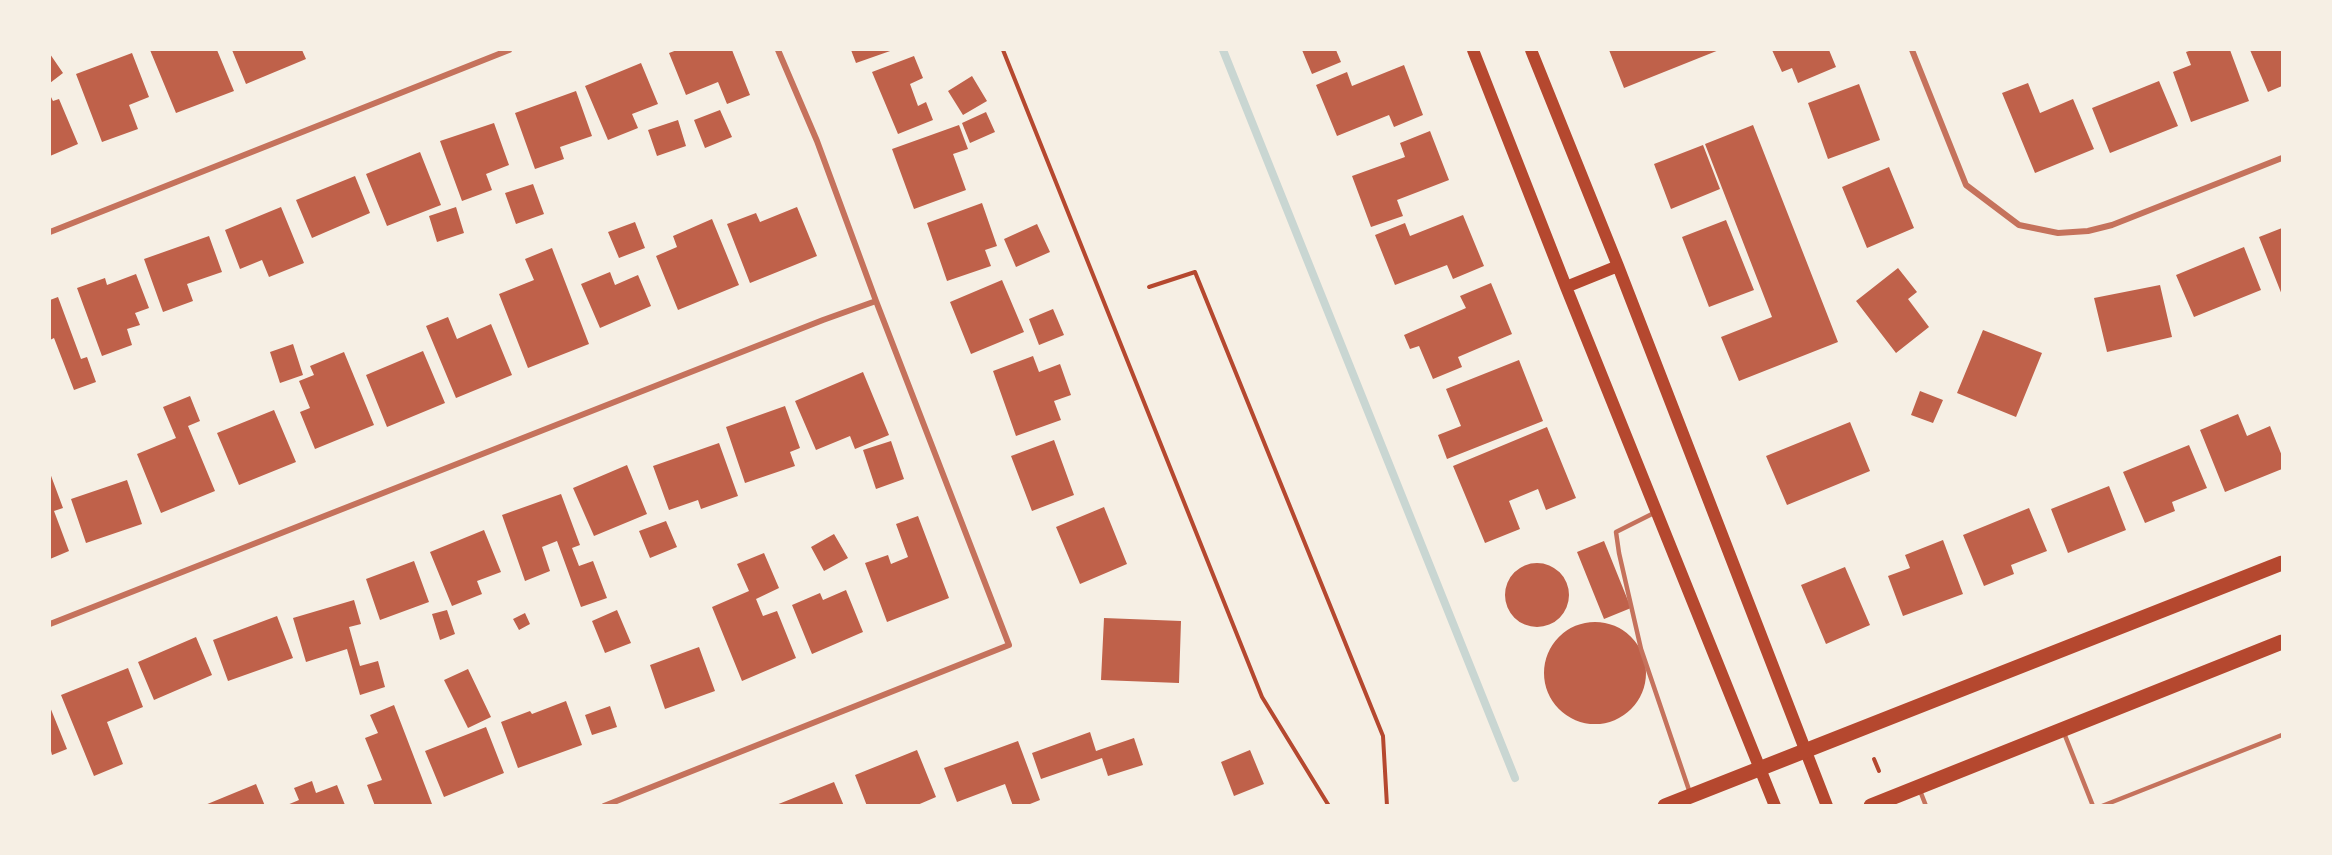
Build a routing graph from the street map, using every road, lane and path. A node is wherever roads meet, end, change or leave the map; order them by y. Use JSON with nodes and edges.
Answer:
{"nodes":[{"id":1,"x":509,"y":50,"type":"edge"},
{"id":2,"x":778,"y":50,"type":"edge"},
{"id":3,"x":1003,"y":50,"type":"edge"},
{"id":4,"x":1473,"y":50,"type":"edge"},
{"id":5,"x":1531,"y":50,"type":"edge"},
{"id":6,"x":1912,"y":50,"type":"edge"},
{"id":7,"x":2283,"y":158,"type":"edge"},
{"id":8,"x":50,"y":232,"type":"edge"},
{"id":9,"x":1617,"y":266,"type":"junction"},
{"id":10,"x":1149,"y":287,"type":"dead end"},
{"id":11,"x":1566,"y":287,"type":"junction"},
{"id":12,"x":876,"y":301,"type":"junction"},
{"id":13,"x":1657,"y":512,"type":"junction"},
{"id":14,"x":2283,"y":563,"type":"edge"},
{"id":15,"x":50,"y":624,"type":"edge"},
{"id":16,"x":2283,"y":642,"type":"edge"},
{"id":17,"x":2062,"y":729,"type":"junction"},
{"id":18,"x":2283,"y":735,"type":"edge"},
{"id":19,"x":1806,"y":750,"type":"junction"},
{"id":20,"x":1874,"y":759,"type":"dead end"},
{"id":21,"x":1761,"y":768,"type":"junction"},
{"id":22,"x":1880,"y":771,"type":"dead end"},
{"id":23,"x":1919,"y":787,"type":"junction"},
{"id":24,"x":1691,"y":795,"type":"junction"},
{"id":25,"x":604,"y":806,"type":"edge"},
{"id":26,"x":1329,"y":806,"type":"edge"},
{"id":27,"x":1387,"y":806,"type":"edge"},
{"id":28,"x":1665,"y":806,"type":"edge"},
{"id":29,"x":1776,"y":806,"type":"edge"},
{"id":30,"x":1827,"y":806,"type":"edge"},
{"id":31,"x":1871,"y":806,"type":"edge"},
{"id":32,"x":1926,"y":806,"type":"edge"},
{"id":33,"x":2093,"y":806,"type":"edge"},
{"id":34,"x":2102,"y":806,"type":"edge"}],
"edges":[{"from":1,"to":8,"type":"street"},
{"from":2,"to":12,"type":"street"},
{"from":3,"to":26,"type":"path"},
{"from":4,"to":11,"type":"main road"},
{"from":5,"to":9,"type":"main road"},
{"from":6,"to":7,"type":"street"},
{"from":9,"to":11,"type":"main road"},
{"from":9,"to":19,"type":"main road"},
{"from":10,"to":27,"type":"path"},
{"from":11,"to":13,"type":"main road"},
{"from":12,"to":15,"type":"street"},
{"from":12,"to":25,"type":"street"},
{"from":13,"to":21,"type":"main road"},
{"from":13,"to":24,"type":"lane"},
{"from":14,"to":19,"type":"main road"},
{"from":16,"to":17,"type":"main road"},
{"from":17,"to":23,"type":"main road"},
{"from":17,"to":33,"type":"lane"},
{"from":18,"to":34,"type":"lane"},
{"from":19,"to":21,"type":"main road"},
{"from":19,"to":30,"type":"main road"},
{"from":20,"to":22,"type":"path"},
{"from":21,"to":24,"type":"main road"},
{"from":21,"to":29,"type":"main road"},
{"from":23,"to":31,"type":"main road"},
{"from":23,"to":32,"type":"lane"},
{"from":24,"to":28,"type":"main road"}]}
